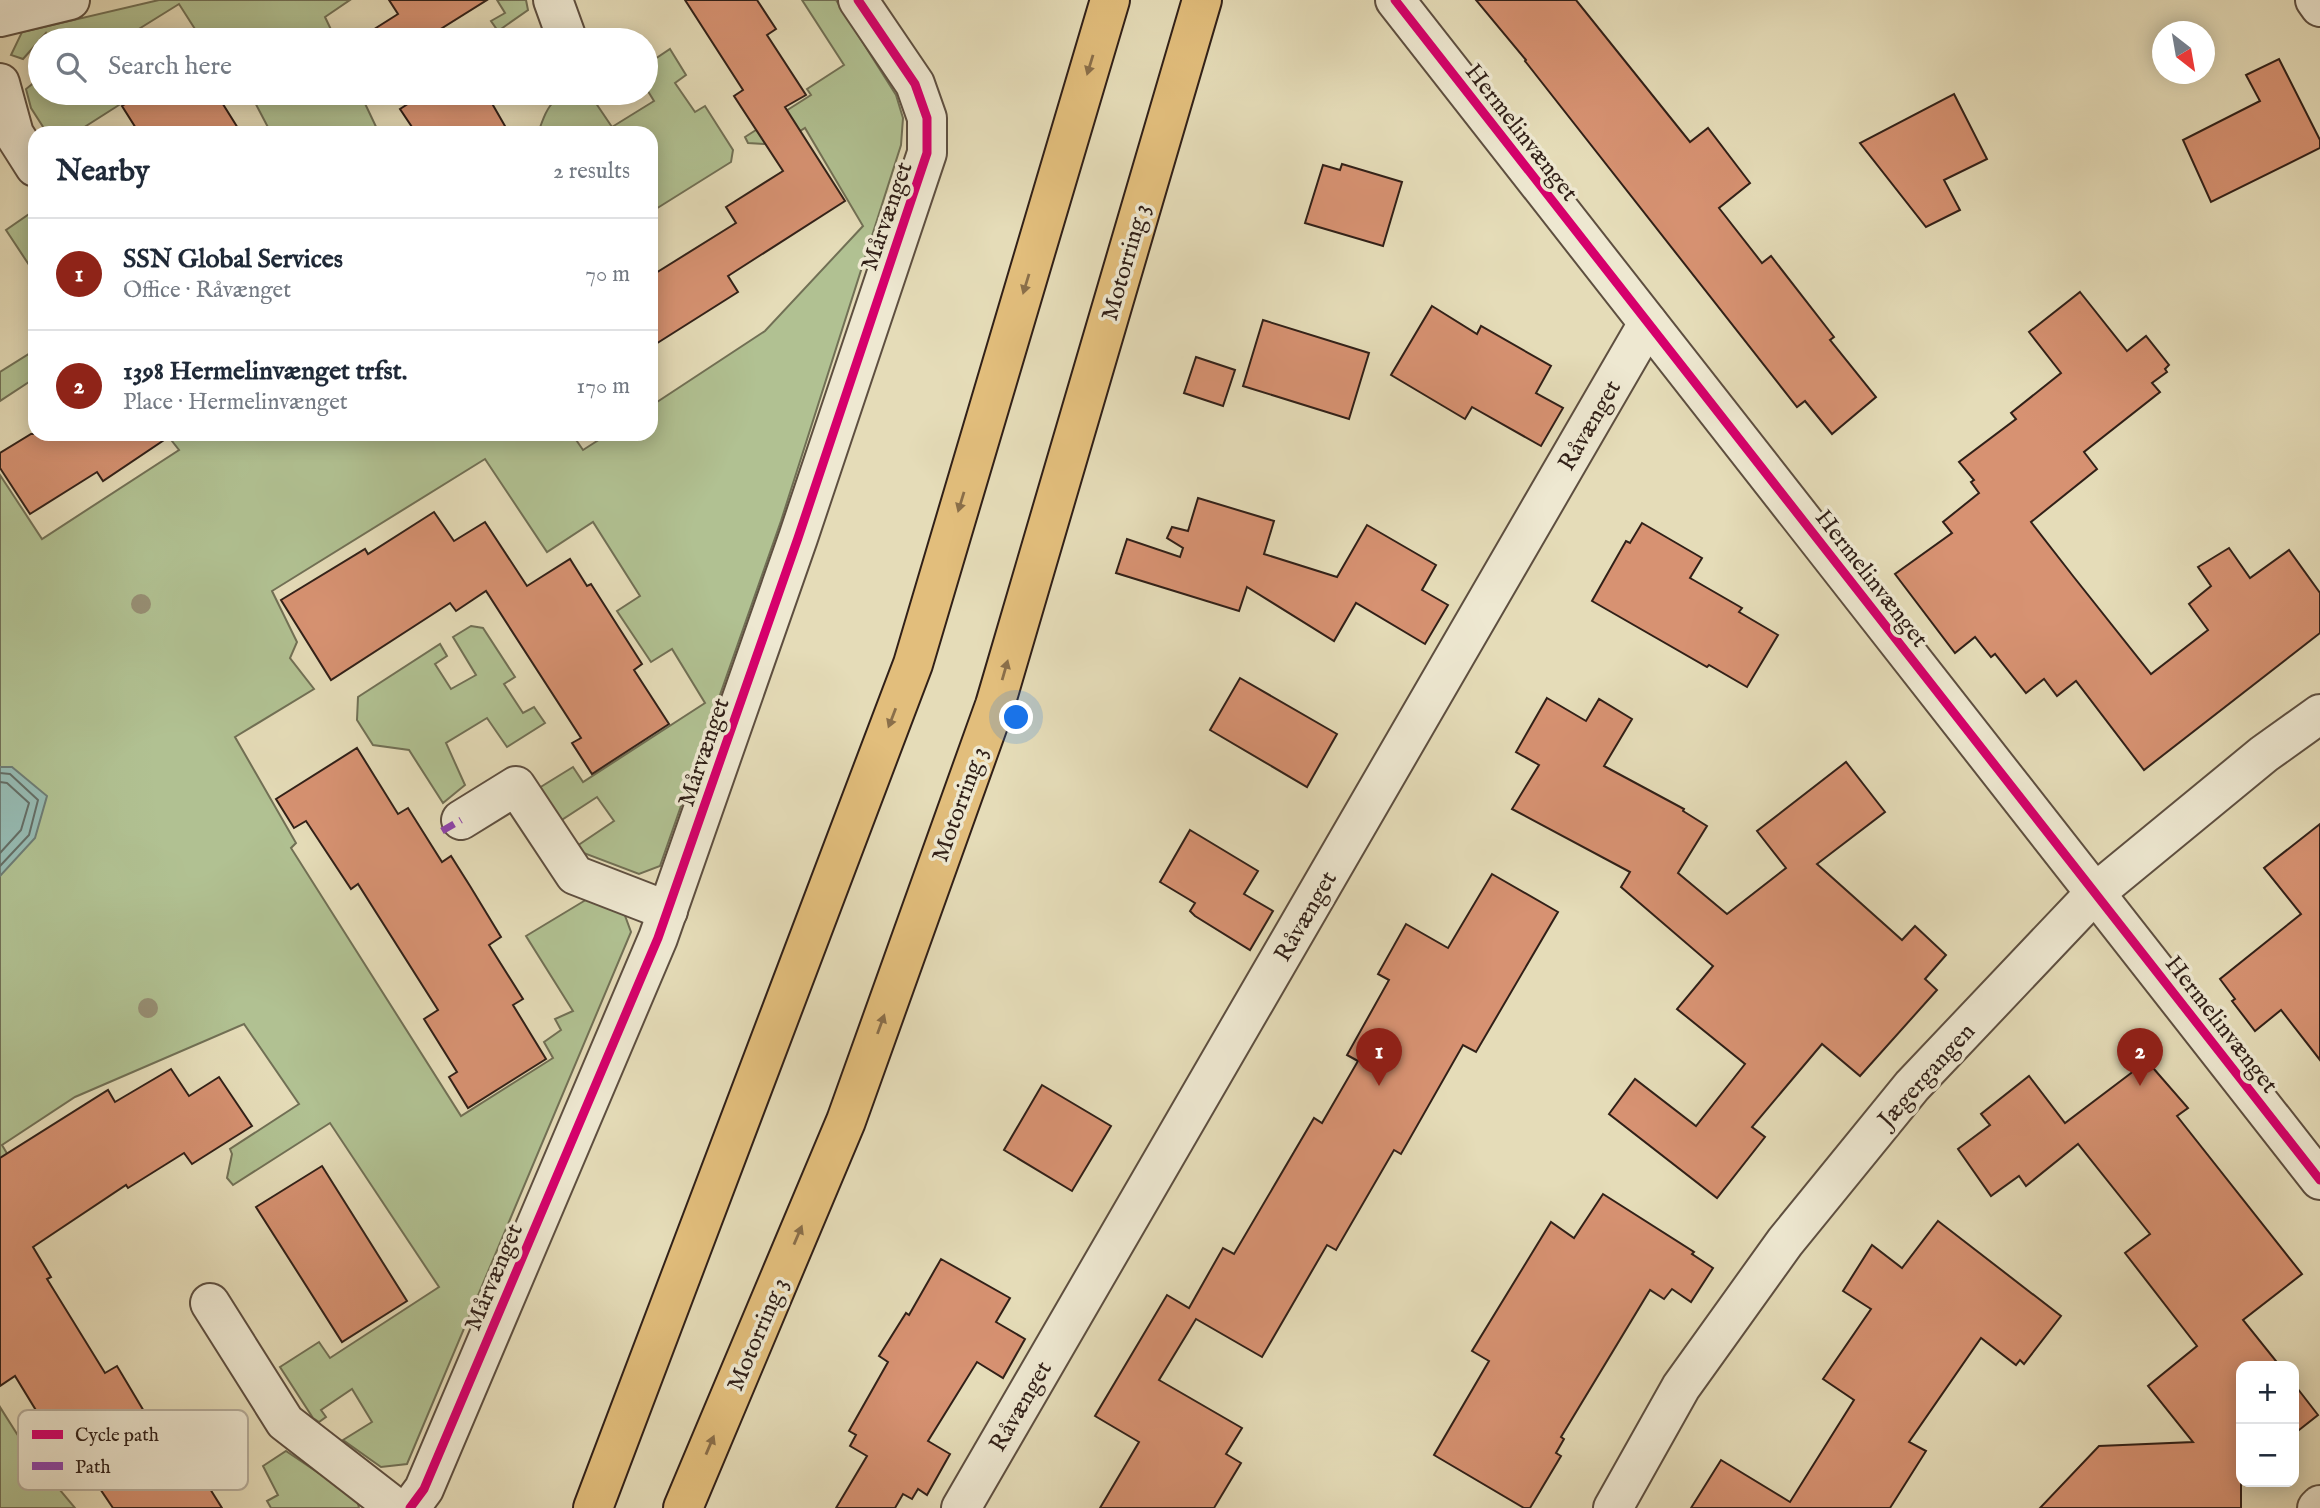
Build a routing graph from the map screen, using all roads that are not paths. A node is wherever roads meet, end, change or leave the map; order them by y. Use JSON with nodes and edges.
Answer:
{"nodes":[{"id":1,"x":70,"y":0,"type":"edge"},
{"id":2,"x":553,"y":0,"type":"edge"},
{"id":3,"x":858,"y":0,"type":"edge"},
{"id":4,"x":1110,"y":0,"type":"edge"},
{"id":5,"x":1202,"y":0,"type":"edge"},
{"id":6,"x":1395,"y":0,"type":"edge"},
{"id":7,"x":2315,"y":0,"type":"edge"},
{"id":8,"x":2320,"y":7,"type":"edge"},
{"id":9,"x":0,"y":17,"type":"edge"},
{"id":10,"x":563,"y":28,"type":"edge"},
{"id":11,"x":0,"y":83,"type":"edge"},
{"id":12,"x":28,"y":156,"type":"edge"},
{"id":13,"x":1648,"y":323,"type":"junction"},
{"id":14,"x":2320,"y":714,"type":"edge"},
{"id":15,"x":461,"y":820,"type":"dead end"},
{"id":16,"x":2095,"y":893,"type":"junction"},
{"id":17,"x":668,"y":911,"type":"junction"},
{"id":18,"x":2320,"y":1180,"type":"edge"},
{"id":19,"x":210,"y":1303,"type":"dead end"},
{"id":20,"x":396,"y":1508,"type":"edge"},
{"id":21,"x":410,"y":1508,"type":"edge"},
{"id":22,"x":593,"y":1508,"type":"edge"},
{"id":23,"x":683,"y":1508,"type":"edge"},
{"id":24,"x":961,"y":1508,"type":"edge"},
{"id":25,"x":1613,"y":1508,"type":"edge"}],
"edges":[{"from":1,"to":9,"type":"street"},
{"from":2,"to":10,"type":"street"},
{"from":3,"to":17,"type":"street","name":"Mårvænget"},
{"from":4,"to":22,"type":"highway","one_way":true},
{"from":23,"to":5,"type":"highway","name":"Motorring 3","one_way":true},
{"from":6,"to":13,"type":"street","name":"Hermelinvænget"},
{"from":7,"to":8,"type":"street"},
{"from":11,"to":12,"type":"street"},
{"from":13,"to":16,"type":"street","name":"Hermelinvænget"},
{"from":13,"to":24,"type":"street","name":"Råvænget"},
{"from":14,"to":16,"type":"street","name":"Jægergangen"},
{"from":15,"to":17,"type":"street"},
{"from":16,"to":18,"type":"street","name":"Hermelinvænget"},
{"from":16,"to":25,"type":"street","name":"Jægergangen"},
{"from":17,"to":21,"type":"street","name":"Mårvænget"},
{"from":19,"to":20,"type":"street"}]}
